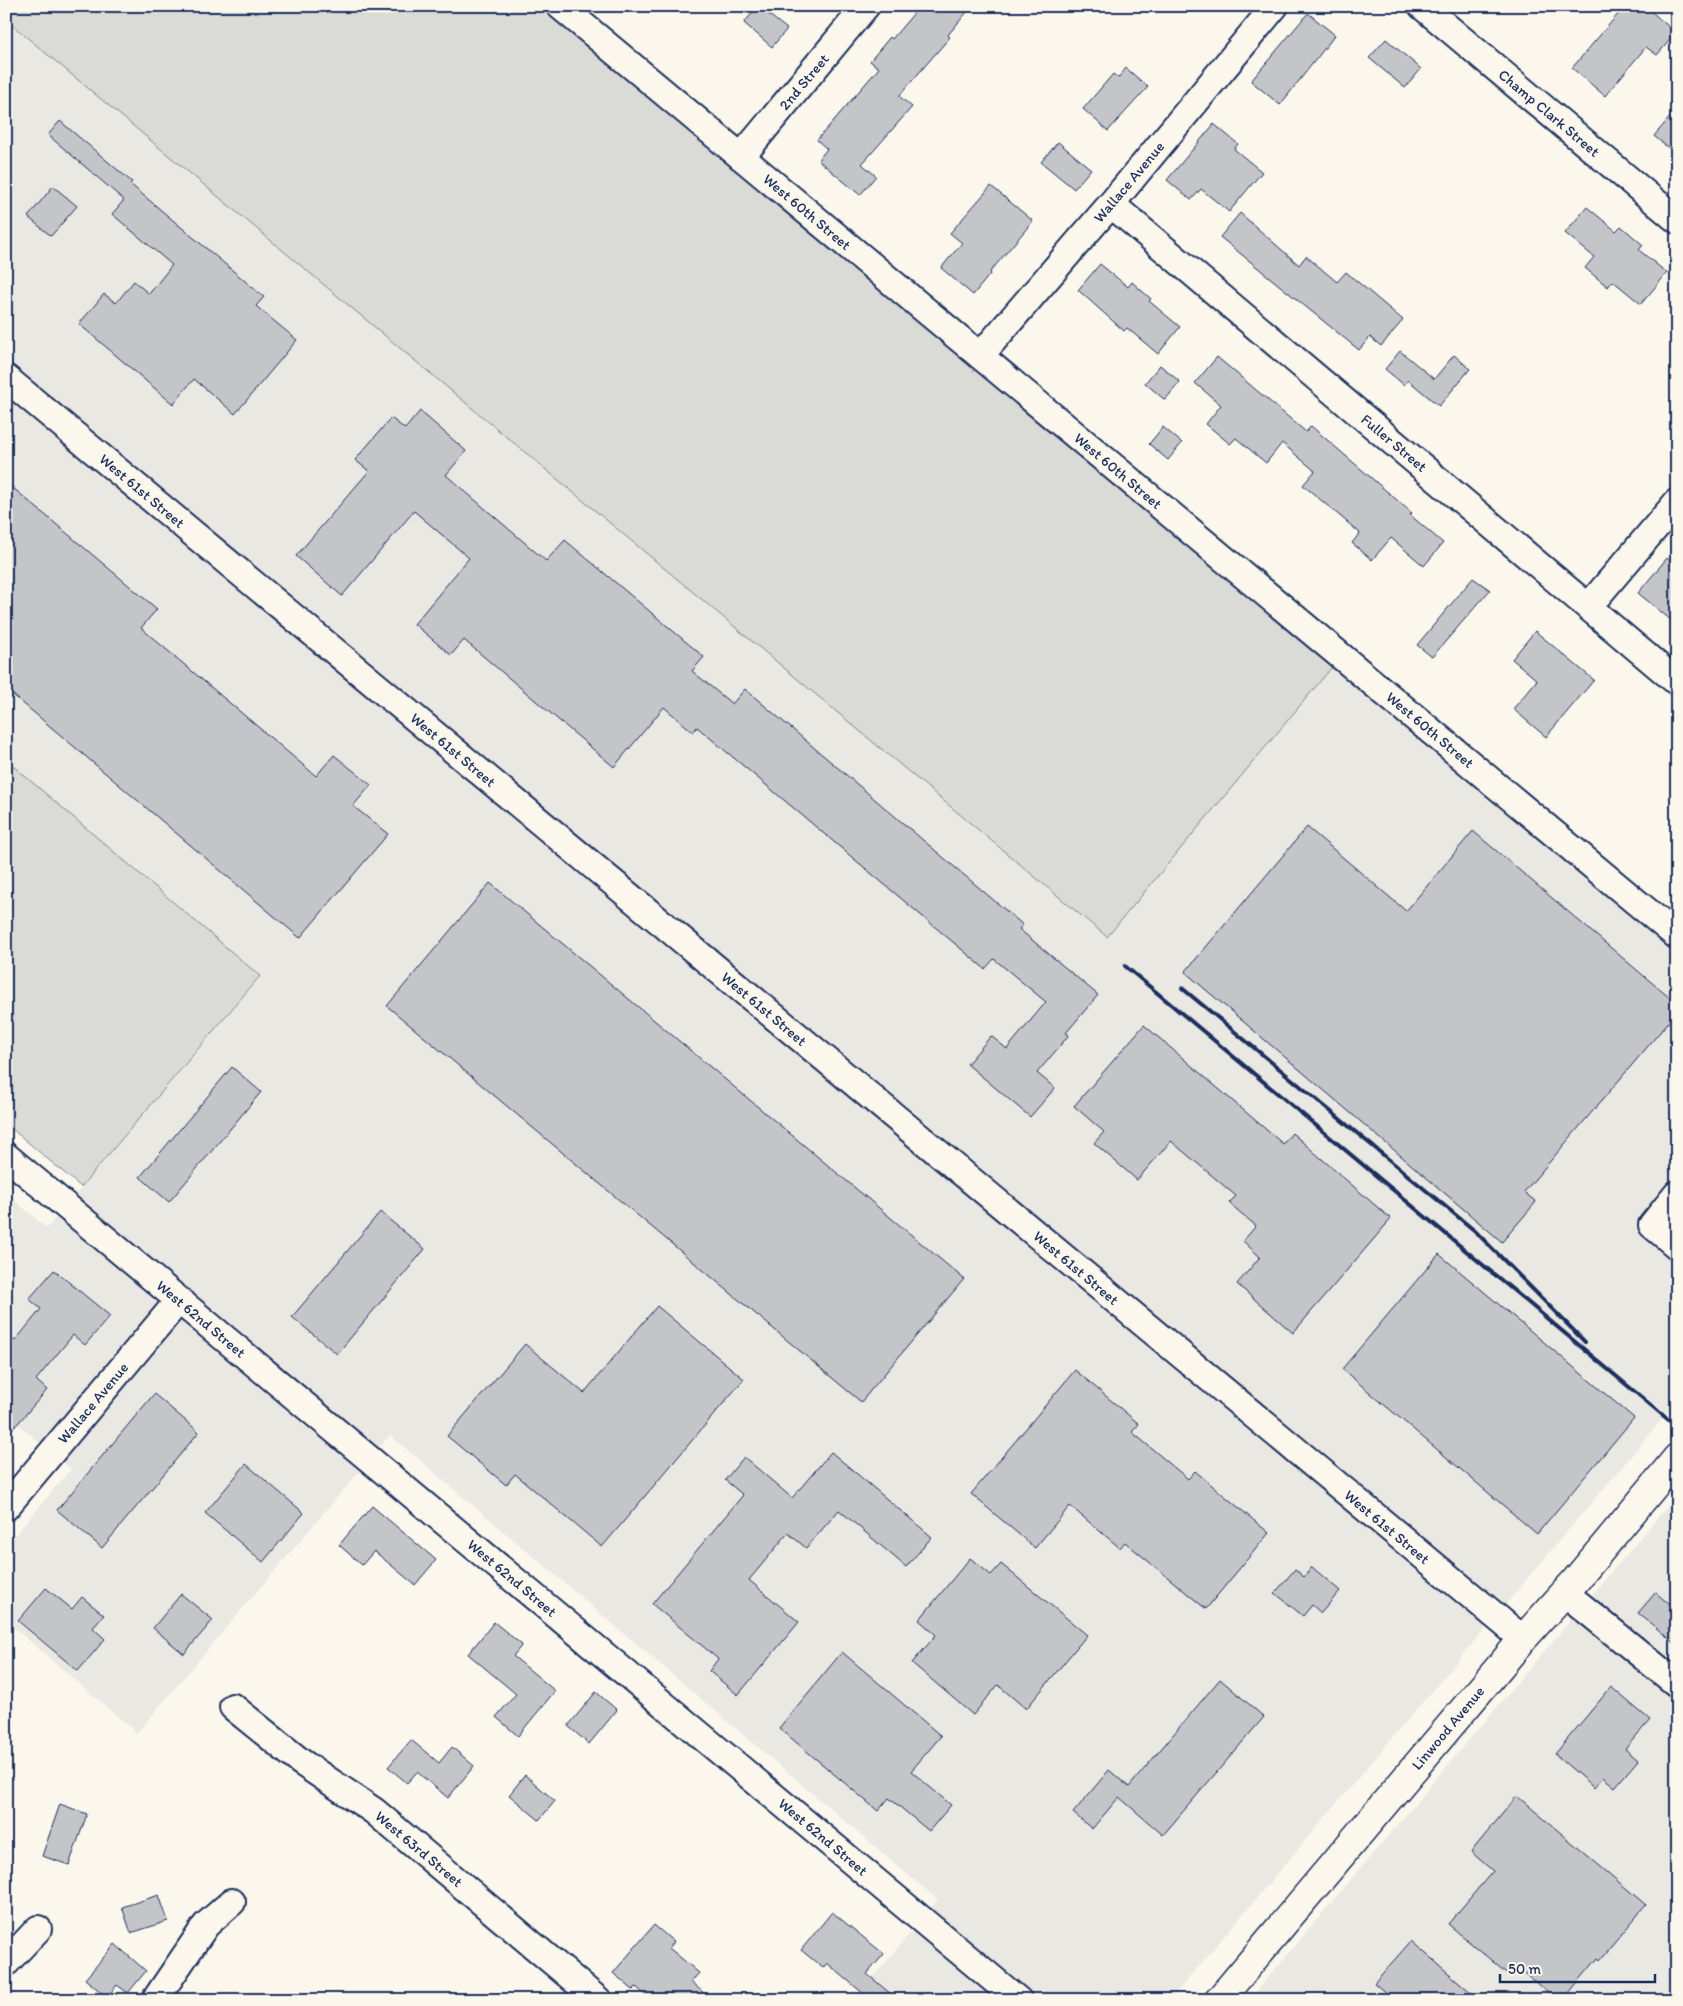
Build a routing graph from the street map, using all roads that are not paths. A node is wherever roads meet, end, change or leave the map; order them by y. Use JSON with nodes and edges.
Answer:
{"nodes":[{"id":1,"x":560,"y":6,"type":"edge"},
{"id":2,"x":866,"y":6,"type":"edge"},
{"id":3,"x":1275,"y":6,"type":"edge"},
{"id":4,"x":1422,"y":6,"type":"edge"},
{"id":5,"x":741,"y":157,"type":"junction"},
{"id":6,"x":1111,"y":204,"type":"junction"},
{"id":7,"x":1677,"y":220,"type":"edge"},
{"id":8,"x":980,"y":356,"type":"junction"},
{"id":9,"x":6,"y":378,"type":"edge"},
{"id":10,"x":1677,"y":502,"type":"edge"},
{"id":11,"x":1588,"y":607,"type":"junction"},
{"id":12,"x":1677,"y":682,"type":"edge"},
{"id":13,"x":1677,"y":936,"type":"edge"},
{"id":14,"x":6,"y":1156,"type":"edge"},
{"id":15,"x":1677,"y":1194,"type":"edge"},
{"id":16,"x":1677,"y":1246,"type":"edge"},
{"id":17,"x":179,"y":1300,"type":"junction"},
{"id":18,"x":1677,"y":1458,"type":"edge"},
{"id":19,"x":6,"y":1507,"type":"edge"},
{"id":20,"x":1565,"y":1593,"type":"junction"},
{"id":21,"x":1523,"y":1639,"type":"junction"},
{"id":22,"x":1677,"y":1684,"type":"edge"},
{"id":23,"x":234,"y":1706,"type":"dead end"},
{"id":24,"x":232,"y":1902,"type":"dead end"},
{"id":25,"x":38,"y":1930,"type":"dead end"},
{"id":26,"x":6,"y":1963,"type":"edge"},
{"id":27,"x":155,"y":2000,"type":"edge"},
{"id":28,"x":598,"y":2000,"type":"edge"},
{"id":29,"x":1018,"y":2000,"type":"edge"},
{"id":30,"x":1219,"y":2000,"type":"edge"}],
"edges":[{"from":1,"to":5,"type":"street","name":"West 60th Street"},
{"from":2,"to":5,"type":"street","name":"2nd Street"},
{"from":3,"to":6,"type":"street","name":"Wallace Avenue"},
{"from":4,"to":7,"type":"street","name":"Champ Clark Street"},
{"from":5,"to":8,"type":"street","name":"West 60th Street"},
{"from":6,"to":8,"type":"street","name":"Wallace Avenue"},
{"from":6,"to":11,"type":"street","name":"Fuller Street"},
{"from":8,"to":13,"type":"street","name":"West 60th Street"},
{"from":9,"to":21,"type":"street","name":"West 61st Street"},
{"from":10,"to":11,"type":"street"},
{"from":11,"to":12,"type":"street","name":"Fuller Street"},
{"from":14,"to":17,"type":"street","name":"West 62nd Street"},
{"from":15,"to":16,"type":"street"},
{"from":17,"to":19,"type":"street","name":"Wallace Avenue"},
{"from":17,"to":29,"type":"street","name":"West 62nd Street"},
{"from":18,"to":20,"type":"main road","name":"Linwood Avenue"},
{"from":20,"to":21,"type":"main road","name":"Linwood Avenue"},
{"from":20,"to":22,"type":"street"},
{"from":21,"to":30,"type":"main road","name":"Linwood Avenue"},
{"from":23,"to":28,"type":"street","name":"West 63rd Street"},
{"from":24,"to":27,"type":"street"},
{"from":25,"to":26,"type":"street"}]}
